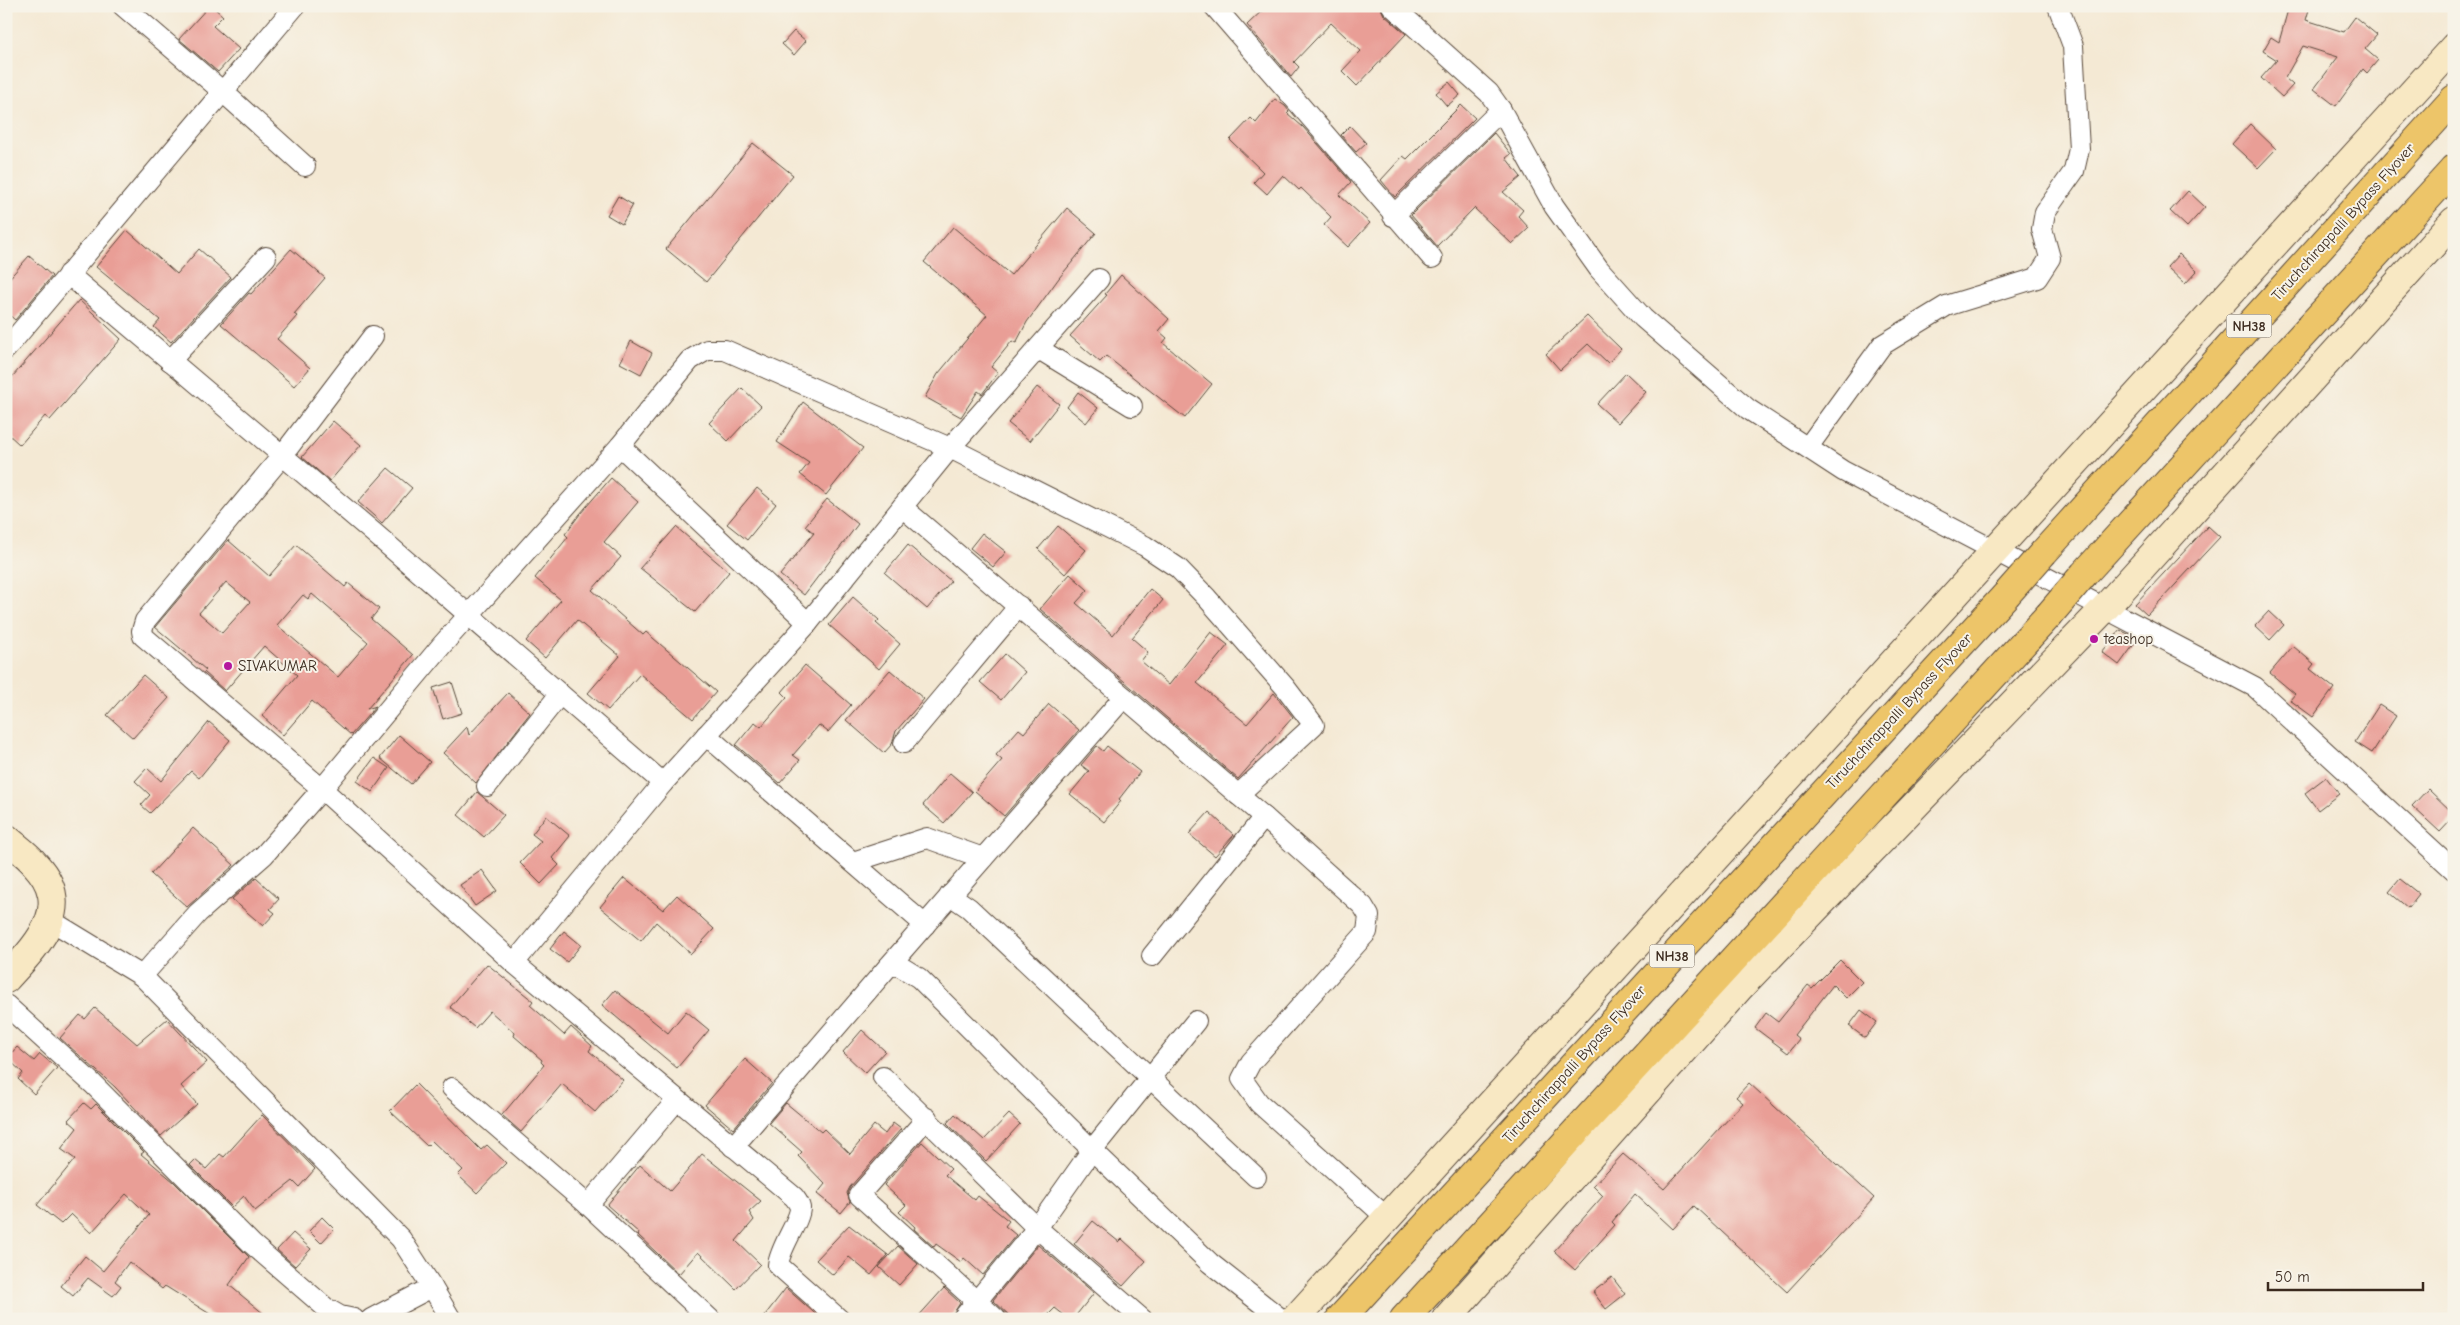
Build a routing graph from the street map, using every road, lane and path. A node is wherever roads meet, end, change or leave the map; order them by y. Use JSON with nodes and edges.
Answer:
{"nodes":[{"id":1,"x":123,"y":6,"type":"edge"},
{"id":2,"x":295,"y":6,"type":"edge"},
{"id":3,"x":1214,"y":6,"type":"edge"},
{"id":4,"x":1392,"y":6,"type":"edge"},
{"id":5,"x":2058,"y":6,"type":"edge"},
{"id":6,"x":2454,"y":47,"type":"edge"},
{"id":7,"x":222,"y":91,"type":"junction"},
{"id":8,"x":2454,"y":99,"type":"edge"},
{"id":9,"x":1501,"y":110,"type":"junction"},
{"id":10,"x":305,"y":166,"type":"dead end"},
{"id":11,"x":2454,"y":169,"type":"edge"},
{"id":12,"x":1393,"y":216,"type":"junction"},
{"id":13,"x":2454,"y":221,"type":"edge"},
{"id":14,"x":266,"y":257,"type":"dead end"},
{"id":15,"x":1432,"y":258,"type":"dead end"},
{"id":16,"x":68,"y":274,"type":"junction"},
{"id":17,"x":1099,"y":279,"type":"dead end"},
{"id":18,"x":373,"y":336,"type":"dead end"},
{"id":19,"x":6,"y":349,"type":"edge"},
{"id":20,"x":1040,"y":349,"type":"junction"},
{"id":21,"x":170,"y":361,"type":"junction"},
{"id":22,"x":1132,"y":406,"type":"dead end"},
{"id":23,"x":620,"y":446,"type":"junction"},
{"id":24,"x":1808,"y":447,"type":"junction"},
{"id":25,"x":950,"y":448,"type":"junction"},
{"id":26,"x":282,"y":456,"type":"junction"},
{"id":27,"x":902,"y":507,"type":"junction"},
{"id":28,"x":1993,"y":550,"type":"junction"},
{"id":29,"x":1018,"y":606,"type":"junction"},
{"id":30,"x":2104,"y":608,"type":"junction"},
{"id":31,"x":468,"y":615,"type":"junction"},
{"id":32,"x":808,"y":623,"type":"junction"},
{"id":33,"x":560,"y":694,"type":"junction"},
{"id":34,"x":1124,"y":696,"type":"junction"},
{"id":35,"x":706,"y":735,"type":"junction"},
{"id":36,"x":904,"y":743,"type":"dead end"},
{"id":37,"x":663,"y":783,"type":"junction"},
{"id":38,"x":488,"y":786,"type":"dead end"},
{"id":39,"x":322,"y":789,"type":"junction"},
{"id":40,"x":1238,"y":795,"type":"junction"},
{"id":41,"x":1264,"y":817,"type":"junction"},
{"id":42,"x":6,"y":838,"type":"edge"},
{"id":43,"x":983,"y":858,"type":"junction"},
{"id":44,"x":853,"y":862,"type":"junction"},
{"id":45,"x":2454,"y":870,"type":"edge"},
{"id":46,"x":950,"y":895,"type":"junction"},
{"id":47,"x":50,"y":920,"type":"junction"},
{"id":48,"x":925,"y":925,"type":"junction"},
{"id":49,"x":1152,"y":956,"type":"dead end"},
{"id":50,"x":514,"y":964,"type":"junction"},
{"id":51,"x":888,"y":967,"type":"junction"},
{"id":52,"x":142,"y":976,"type":"junction"},
{"id":53,"x":6,"y":979,"type":"edge"},
{"id":54,"x":6,"y":1005,"type":"edge"},
{"id":55,"x":1196,"y":1021,"type":"dead end"},
{"id":56,"x":883,"y":1077,"type":"dead end"},
{"id":57,"x":1150,"y":1077,"type":"junction"},
{"id":58,"x":452,"y":1088,"type":"dead end"},
{"id":59,"x":677,"y":1100,"type":"junction"},
{"id":60,"x":927,"y":1118,"type":"junction"},
{"id":61,"x":733,"y":1147,"type":"junction"},
{"id":62,"x":1092,"y":1150,"type":"junction"},
{"id":63,"x":1256,"y":1177,"type":"dead end"},
{"id":64,"x":588,"y":1205,"type":"junction"},
{"id":65,"x":1386,"y":1217,"type":"junction"},
{"id":66,"x":1037,"y":1228,"type":"junction"},
{"id":67,"x":432,"y":1287,"type":"junction"},
{"id":68,"x":976,"y":1300,"type":"junction"},
{"id":69,"x":354,"y":1319,"type":"edge"},
{"id":70,"x":370,"y":1319,"type":"edge"},
{"id":71,"x":451,"y":1319,"type":"edge"},
{"id":72,"x":710,"y":1319,"type":"edge"},
{"id":73,"x":839,"y":1319,"type":"edge"},
{"id":74,"x":962,"y":1319,"type":"edge"},
{"id":75,"x":996,"y":1319,"type":"edge"},
{"id":76,"x":1142,"y":1319,"type":"edge"},
{"id":77,"x":1282,"y":1319,"type":"edge"},
{"id":78,"x":1295,"y":1319,"type":"edge"},
{"id":79,"x":1340,"y":1319,"type":"edge"},
{"id":80,"x":1404,"y":1319,"type":"edge"},
{"id":81,"x":1446,"y":1319,"type":"edge"}],
"edges":[{"from":1,"to":7,"type":"street"},
{"from":2,"to":7,"type":"street"},
{"from":3,"to":12,"type":"street"},
{"from":4,"to":9,"type":"street"},
{"from":5,"to":24,"type":"street"},
{"from":6,"to":28,"type":"street"},
{"from":7,"to":10,"type":"street"},
{"from":7,"to":16,"type":"street"},
{"from":8,"to":79,"type":"highway","name":"Tiruchchirappalli Bypass Flyover","number":"NH38","bridge":true},
{"from":9,"to":12,"type":"street"},
{"from":9,"to":24,"type":"street"},
{"from":11,"to":80,"type":"highway","number":"NH38","bridge":true},
{"from":12,"to":15,"type":"street"},
{"from":13,"to":30,"type":"street"},
{"from":14,"to":21,"type":"street"},
{"from":16,"to":19,"type":"street"},
{"from":16,"to":21,"type":"street"},
{"from":17,"to":20,"type":"street"},
{"from":18,"to":26,"type":"street"},
{"from":20,"to":22,"type":"street"},
{"from":20,"to":25,"type":"street"},
{"from":21,"to":26,"type":"street"},
{"from":23,"to":25,"type":"street"},
{"from":23,"to":31,"type":"street"},
{"from":23,"to":32,"type":"street"},
{"from":24,"to":28,"type":"street"},
{"from":25,"to":27,"type":"street"},
{"from":25,"to":40,"type":"street"},
{"from":26,"to":31,"type":"street"},
{"from":26,"to":39,"type":"street"},
{"from":27,"to":29,"type":"street"},
{"from":27,"to":32,"type":"street"},
{"from":28,"to":30,"type":"street"},
{"from":28,"to":65,"type":"street"},
{"from":29,"to":34,"type":"street"},
{"from":29,"to":36,"type":"street"},
{"from":30,"to":45,"type":"street"},
{"from":30,"to":81,"type":"street"},
{"from":31,"to":33,"type":"street"},
{"from":31,"to":39,"type":"street"},
{"from":32,"to":35,"type":"street"},
{"from":33,"to":37,"type":"street"},
{"from":33,"to":38,"type":"street"},
{"from":34,"to":40,"type":"street"},
{"from":34,"to":43,"type":"street"},
{"from":35,"to":37,"type":"street"},
{"from":35,"to":44,"type":"street"},
{"from":37,"to":50,"type":"street"},
{"from":39,"to":50,"type":"street"},
{"from":39,"to":52,"type":"street"},
{"from":40,"to":41,"type":"street"},
{"from":41,"to":49,"type":"street"},
{"from":41,"to":65,"type":"street"},
{"from":42,"to":47,"type":"street"},
{"from":43,"to":44,"type":"street"},
{"from":43,"to":46,"type":"street"},
{"from":44,"to":48,"type":"street"},
{"from":46,"to":48,"type":"street"},
{"from":46,"to":57,"type":"street"},
{"from":47,"to":52,"type":"street"},
{"from":47,"to":53,"type":"street"},
{"from":48,"to":51,"type":"street"},
{"from":50,"to":59,"type":"street"},
{"from":51,"to":61,"type":"street"},
{"from":51,"to":62,"type":"street"},
{"from":52,"to":67,"type":"street"},
{"from":54,"to":69,"type":"street"},
{"from":55,"to":57,"type":"street"},
{"from":56,"to":60,"type":"street"},
{"from":57,"to":62,"type":"street"},
{"from":57,"to":63,"type":"street"},
{"from":58,"to":64,"type":"street"},
{"from":59,"to":61,"type":"street"},
{"from":59,"to":64,"type":"street"},
{"from":60,"to":66,"type":"street"},
{"from":60,"to":68,"type":"street"},
{"from":61,"to":73,"type":"street"},
{"from":62,"to":66,"type":"street"},
{"from":62,"to":77,"type":"street"},
{"from":64,"to":72,"type":"street"},
{"from":65,"to":78,"type":"street"},
{"from":66,"to":68,"type":"street"},
{"from":66,"to":76,"type":"street"},
{"from":67,"to":70,"type":"street"},
{"from":67,"to":71,"type":"street"},
{"from":68,"to":74,"type":"street"},
{"from":68,"to":75,"type":"street"}]}
